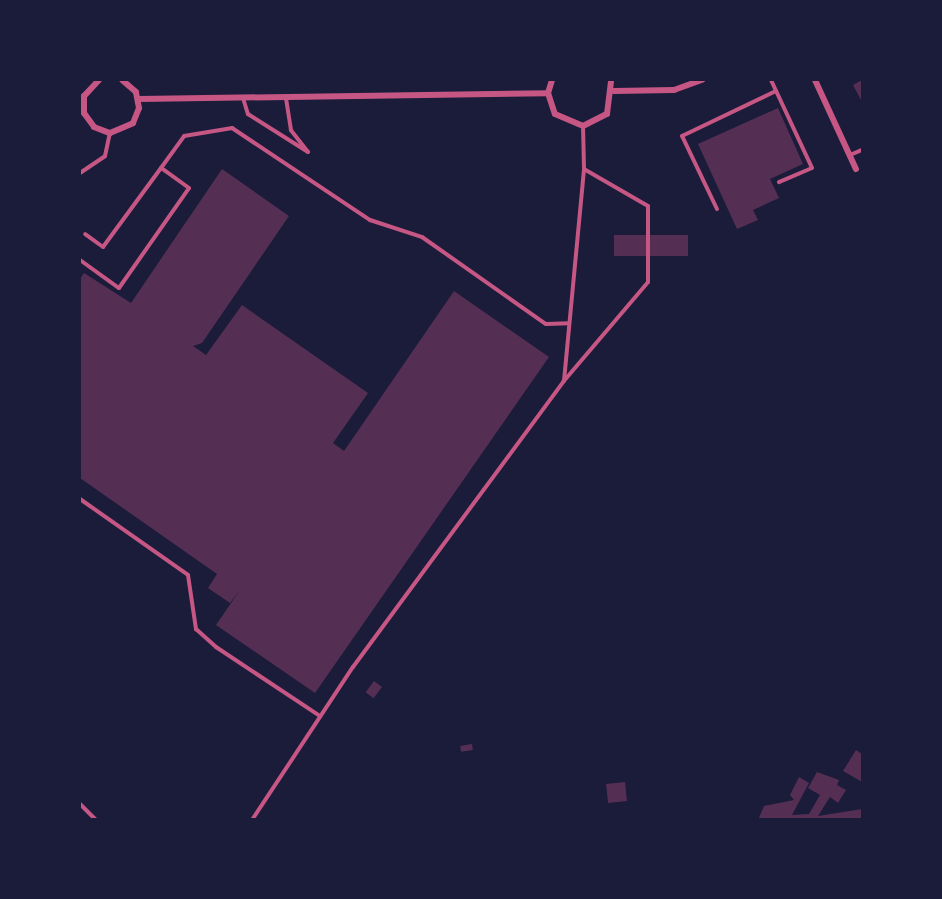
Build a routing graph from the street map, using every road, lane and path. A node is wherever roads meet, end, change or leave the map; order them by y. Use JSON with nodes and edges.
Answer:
{"nodes":[{"id":1,"x":99,"y":80,"type":"edge"},
{"id":2,"x":122,"y":80,"type":"edge"},
{"id":3,"x":552,"y":80,"type":"edge"},
{"id":4,"x":611,"y":80,"type":"edge"},
{"id":5,"x":702,"y":80,"type":"edge"},
{"id":6,"x":771,"y":80,"type":"edge"},
{"id":7,"x":815,"y":80,"type":"edge"},
{"id":8,"x":614,"y":91,"type":"junction"},
{"id":9,"x":776,"y":91,"type":"junction"},
{"id":10,"x":548,"y":93,"type":"junction"},
{"id":11,"x":286,"y":97,"type":"junction"},
{"id":12,"x":243,"y":98,"type":"junction"},
{"id":13,"x":139,"y":99,"type":"junction"},
{"id":14,"x":81,"y":104,"type":"edge"},
{"id":15,"x":583,"y":126,"type":"junction"},
{"id":16,"x":110,"y":133,"type":"junction"},
{"id":17,"x":862,"y":150,"type":"edge"},
{"id":18,"x":850,"y":155,"type":"junction"},
{"id":19,"x":161,"y":168,"type":"junction"},
{"id":20,"x":584,"y":169,"type":"junction"},
{"id":21,"x":856,"y":169,"type":"dead end"},
{"id":22,"x":80,"y":173,"type":"edge"},
{"id":23,"x":779,"y":182,"type":"dead end"},
{"id":24,"x":717,"y":209,"type":"dead end"},
{"id":25,"x":85,"y":234,"type":"dead end"},
{"id":26,"x":80,"y":260,"type":"edge"},
{"id":27,"x":569,"y":323,"type":"junction"},
{"id":28,"x":564,"y":382,"type":"junction"},
{"id":29,"x":80,"y":499,"type":"edge"},
{"id":30,"x":320,"y":716,"type":"junction"},
{"id":31,"x":80,"y":804,"type":"edge"},
{"id":32,"x":96,"y":819,"type":"edge"},
{"id":33,"x":252,"y":819,"type":"edge"}],
"edges":[{"from":1,"to":14,"type":"street"},
{"from":2,"to":13,"type":"street"},
{"from":3,"to":10,"type":"street"},
{"from":4,"to":8,"type":"street"},
{"from":5,"to":8,"type":"street"},
{"from":6,"to":9,"type":"lane"},
{"from":7,"to":18,"type":"street"},
{"from":8,"to":15,"type":"street"},
{"from":9,"to":23,"type":"lane"},
{"from":9,"to":24,"type":"lane"},
{"from":10,"to":11,"type":"street"},
{"from":10,"to":15,"type":"street"},
{"from":11,"to":12,"type":"street"},
{"from":11,"to":12,"type":"lane"},
{"from":12,"to":13,"type":"street"},
{"from":13,"to":16,"type":"street"},
{"from":14,"to":16,"type":"street"},
{"from":15,"to":20,"type":"lane"},
{"from":16,"to":22,"type":"lane"},
{"from":17,"to":18,"type":"lane"},
{"from":18,"to":21,"type":"street"},
{"from":19,"to":25,"type":"lane"},
{"from":19,"to":26,"type":"lane"},
{"from":19,"to":27,"type":"lane"},
{"from":20,"to":27,"type":"lane"},
{"from":20,"to":28,"type":"lane"},
{"from":27,"to":28,"type":"lane"},
{"from":28,"to":30,"type":"lane"},
{"from":29,"to":30,"type":"lane"},
{"from":30,"to":33,"type":"lane"},
{"from":31,"to":32,"type":"lane"}]}
